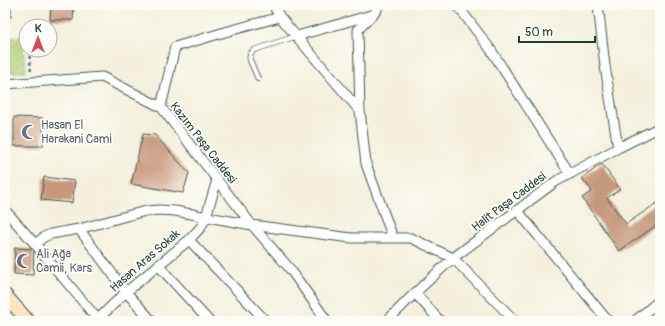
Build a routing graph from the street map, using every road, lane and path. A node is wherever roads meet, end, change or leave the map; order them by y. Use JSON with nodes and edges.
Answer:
{"nodes":[{"id":1,"x":273,"y":5,"type":"edge"},
{"id":2,"x":377,"y":5,"type":"edge"},
{"id":3,"x":457,"y":5,"type":"edge"},
{"id":4,"x":598,"y":5,"type":"edge"},
{"id":5,"x":372,"y":15,"type":"junction"},
{"id":6,"x":280,"y":17,"type":"junction"},
{"id":7,"x":297,"y":36,"type":"junction"},
{"id":8,"x":30,"y":58,"type":"edge"},
{"id":9,"x":258,"y":79,"type":"dead end"},
{"id":10,"x":32,"y":82,"type":"junction"},
{"id":11,"x":5,"y":84,"type":"edge"},
{"id":12,"x":161,"y":107,"type":"junction"},
{"id":13,"x":360,"y":111,"type":"junction"},
{"id":14,"x":659,"y":129,"type":"edge"},
{"id":15,"x":618,"y":148,"type":"junction"},
{"id":16,"x":570,"y":174,"type":"junction"},
{"id":17,"x":217,"y":180,"type":"junction"},
{"id":18,"x":5,"y":210,"type":"edge"},
{"id":19,"x":517,"y":210,"type":"junction"},
{"id":20,"x":206,"y":217,"type":"junction"},
{"id":21,"x":252,"y":225,"type":"junction"},
{"id":22,"x":79,"y":229,"type":"junction"},
{"id":23,"x":393,"y":238,"type":"junction"},
{"id":24,"x":189,"y":240,"type":"junction"},
{"id":25,"x":35,"y":244,"type":"junction"},
{"id":26,"x":453,"y":258,"type":"junction"},
{"id":27,"x":158,"y":265,"type":"junction"},
{"id":28,"x":126,"y":292,"type":"junction"},
{"id":29,"x":415,"y":293,"type":"junction"},
{"id":30,"x":660,"y":300,"type":"edge"},
{"id":31,"x":7,"y":303,"type":"edge"},
{"id":32,"x":97,"y":320,"type":"edge"},
{"id":33,"x":28,"y":321,"type":"edge"},
{"id":34,"x":152,"y":321,"type":"edge"},
{"id":35,"x":209,"y":321,"type":"edge"},
{"id":36,"x":266,"y":321,"type":"edge"},
{"id":37,"x":327,"y":321,"type":"edge"},
{"id":38,"x":387,"y":321,"type":"edge"},
{"id":39,"x":440,"y":321,"type":"edge"},
{"id":40,"x":515,"y":321,"type":"edge"},
{"id":41,"x":608,"y":321,"type":"edge"},
{"id":42,"x":634,"y":321,"type":"edge"}],
"edges":[{"from":1,"to":6,"type":"street"},
{"from":2,"to":5,"type":"street"},
{"from":3,"to":16,"type":"street"},
{"from":4,"to":15,"type":"street"},
{"from":5,"to":7,"type":"street"},
{"from":5,"to":13,"type":"street"},
{"from":6,"to":7,"type":"street"},
{"from":6,"to":12,"type":"street"},
{"from":7,"to":9,"type":"lane"},
{"from":7,"to":13,"type":"street"},
{"from":8,"to":10,"type":"path"},
{"from":10,"to":11,"type":"street","name":"Kazım Paşa Caddesi"},
{"from":10,"to":12,"type":"street","name":"Kazım Paşa Caddesi"},
{"from":12,"to":17,"type":"street","name":"Kazım Paşa Caddesi"},
{"from":13,"to":23,"type":"street"},
{"from":14,"to":15,"type":"street","name":"Halit Paşa Caddesi"},
{"from":15,"to":16,"type":"street","name":"Halit Paşa Caddesi"},
{"from":16,"to":19,"type":"street","name":"Halit Paşa Caddesi"},
{"from":17,"to":20,"type":"street","name":"Hasan Aras Sokak"},
{"from":17,"to":21,"type":"street","name":"Kazım Paşa Caddesi"},
{"from":18,"to":25,"type":"street"},
{"from":19,"to":26,"type":"street","name":"Halit Paşa Caddesi"},
{"from":19,"to":41,"type":"street"},
{"from":20,"to":21,"type":"street"},
{"from":20,"to":22,"type":"street"},
{"from":20,"to":24,"type":"street","name":"Hasan Aras Sokak"},
{"from":21,"to":23,"type":"street"},
{"from":21,"to":37,"type":"street","name":"Kazım Paşa Caddesi"},
{"from":22,"to":25,"type":"street"},
{"from":22,"to":28,"type":"street"},
{"from":23,"to":26,"type":"street"},
{"from":24,"to":27,"type":"street","name":"Hasan Aras Sokak"},
{"from":24,"to":36,"type":"street"},
{"from":25,"to":32,"type":"street"},
{"from":26,"to":29,"type":"street","name":"Halit Paşa Caddesi"},
{"from":26,"to":40,"type":"street"},
{"from":27,"to":28,"type":"street","name":"Hasan Aras Sokak"},
{"from":27,"to":35,"type":"street"},
{"from":28,"to":32,"type":"street","name":"Hasan Aras Sokak"},
{"from":28,"to":34,"type":"street"},
{"from":29,"to":38,"type":"street","name":"Halit Paşa Caddesi"},
{"from":29,"to":39,"type":"street"},
{"from":30,"to":42,"type":"street"},
{"from":31,"to":33,"type":"street"}]}
